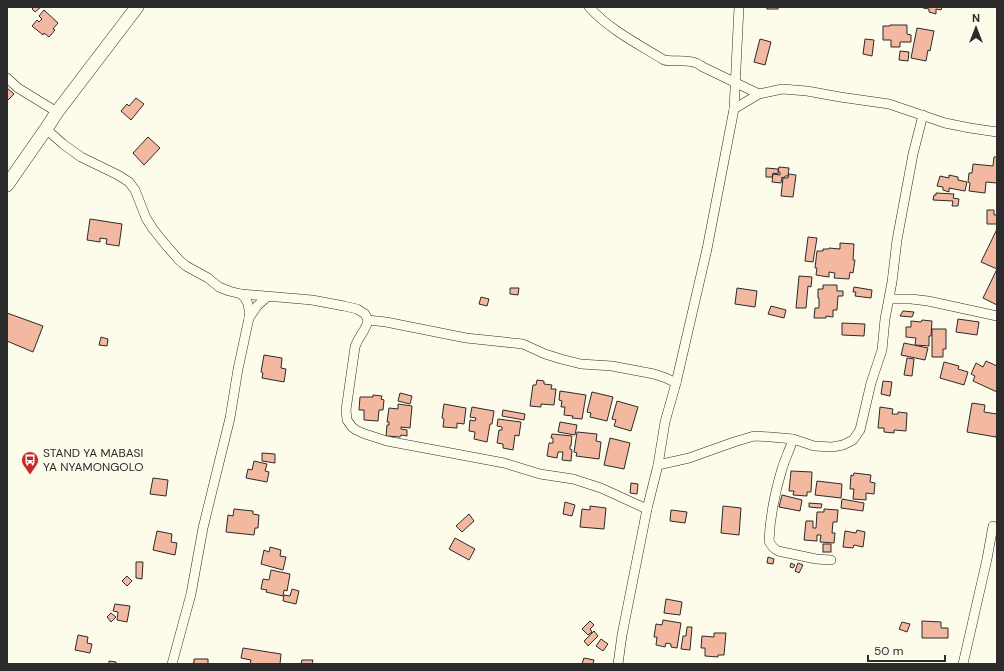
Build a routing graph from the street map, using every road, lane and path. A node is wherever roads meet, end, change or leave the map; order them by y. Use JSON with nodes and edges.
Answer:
{"nodes":[{"id":1,"x":137,"y":7,"type":"edge"},
{"id":2,"x":589,"y":7,"type":"edge"},
{"id":3,"x":739,"y":7,"type":"edge"},
{"id":4,"x":7,"y":78,"type":"edge"},
{"id":5,"x":735,"y":83,"type":"junction"},
{"id":6,"x":759,"y":94,"type":"junction"},
{"id":7,"x":734,"y":109,"type":"junction"},
{"id":8,"x":57,"y":112,"type":"junction"},
{"id":9,"x":923,"y":115,"type":"junction"},
{"id":10,"x":46,"y":129,"type":"junction"},
{"id":11,"x":997,"y":132,"type":"edge"},
{"id":12,"x":7,"y":185,"type":"edge"},
{"id":13,"x":241,"y":294,"type":"junction"},
{"id":14,"x":267,"y":297,"type":"junction"},
{"id":15,"x":890,"y":299,"type":"junction"},
{"id":16,"x":997,"y":316,"type":"edge"},
{"id":17,"x":249,"y":318,"type":"junction"},
{"id":18,"x":368,"y":320,"type":"junction"},
{"id":19,"x":676,"y":383,"type":"junction"},
{"id":20,"x":793,"y":439,"type":"junction"},
{"id":21,"x":658,"y":465,"type":"junction"},
{"id":22,"x":647,"y":509,"type":"junction"},
{"id":23,"x":993,"y":526,"type":"dead end"},
{"id":24,"x":831,"y":560,"type":"dead end"},
{"id":25,"x":172,"y":664,"type":"edge"},
{"id":26,"x":618,"y":664,"type":"edge"},
{"id":27,"x":963,"y":664,"type":"edge"}],
"edges":[{"from":1,"to":8,"type":"main road"},
{"from":2,"to":5,"type":"street"},
{"from":3,"to":5,"type":"street"},
{"from":4,"to":8,"type":"street"},
{"from":5,"to":6,"type":"street"},
{"from":5,"to":7,"type":"street"},
{"from":6,"to":7,"type":"street"},
{"from":6,"to":9,"type":"street"},
{"from":7,"to":19,"type":"street"},
{"from":8,"to":10,"type":"main road"},
{"from":9,"to":11,"type":"street"},
{"from":9,"to":15,"type":"street"},
{"from":10,"to":12,"type":"main road"},
{"from":10,"to":13,"type":"street"},
{"from":13,"to":14,"type":"street"},
{"from":13,"to":17,"type":"street"},
{"from":14,"to":17,"type":"street"},
{"from":14,"to":18,"type":"street"},
{"from":15,"to":16,"type":"street"},
{"from":15,"to":20,"type":"street"},
{"from":17,"to":25,"type":"street"},
{"from":18,"to":19,"type":"street"},
{"from":18,"to":22,"type":"street"},
{"from":19,"to":21,"type":"street"},
{"from":20,"to":21,"type":"street"},
{"from":20,"to":24,"type":"street"},
{"from":21,"to":22,"type":"street"},
{"from":22,"to":26,"type":"street"},
{"from":23,"to":27,"type":"street"}]}
